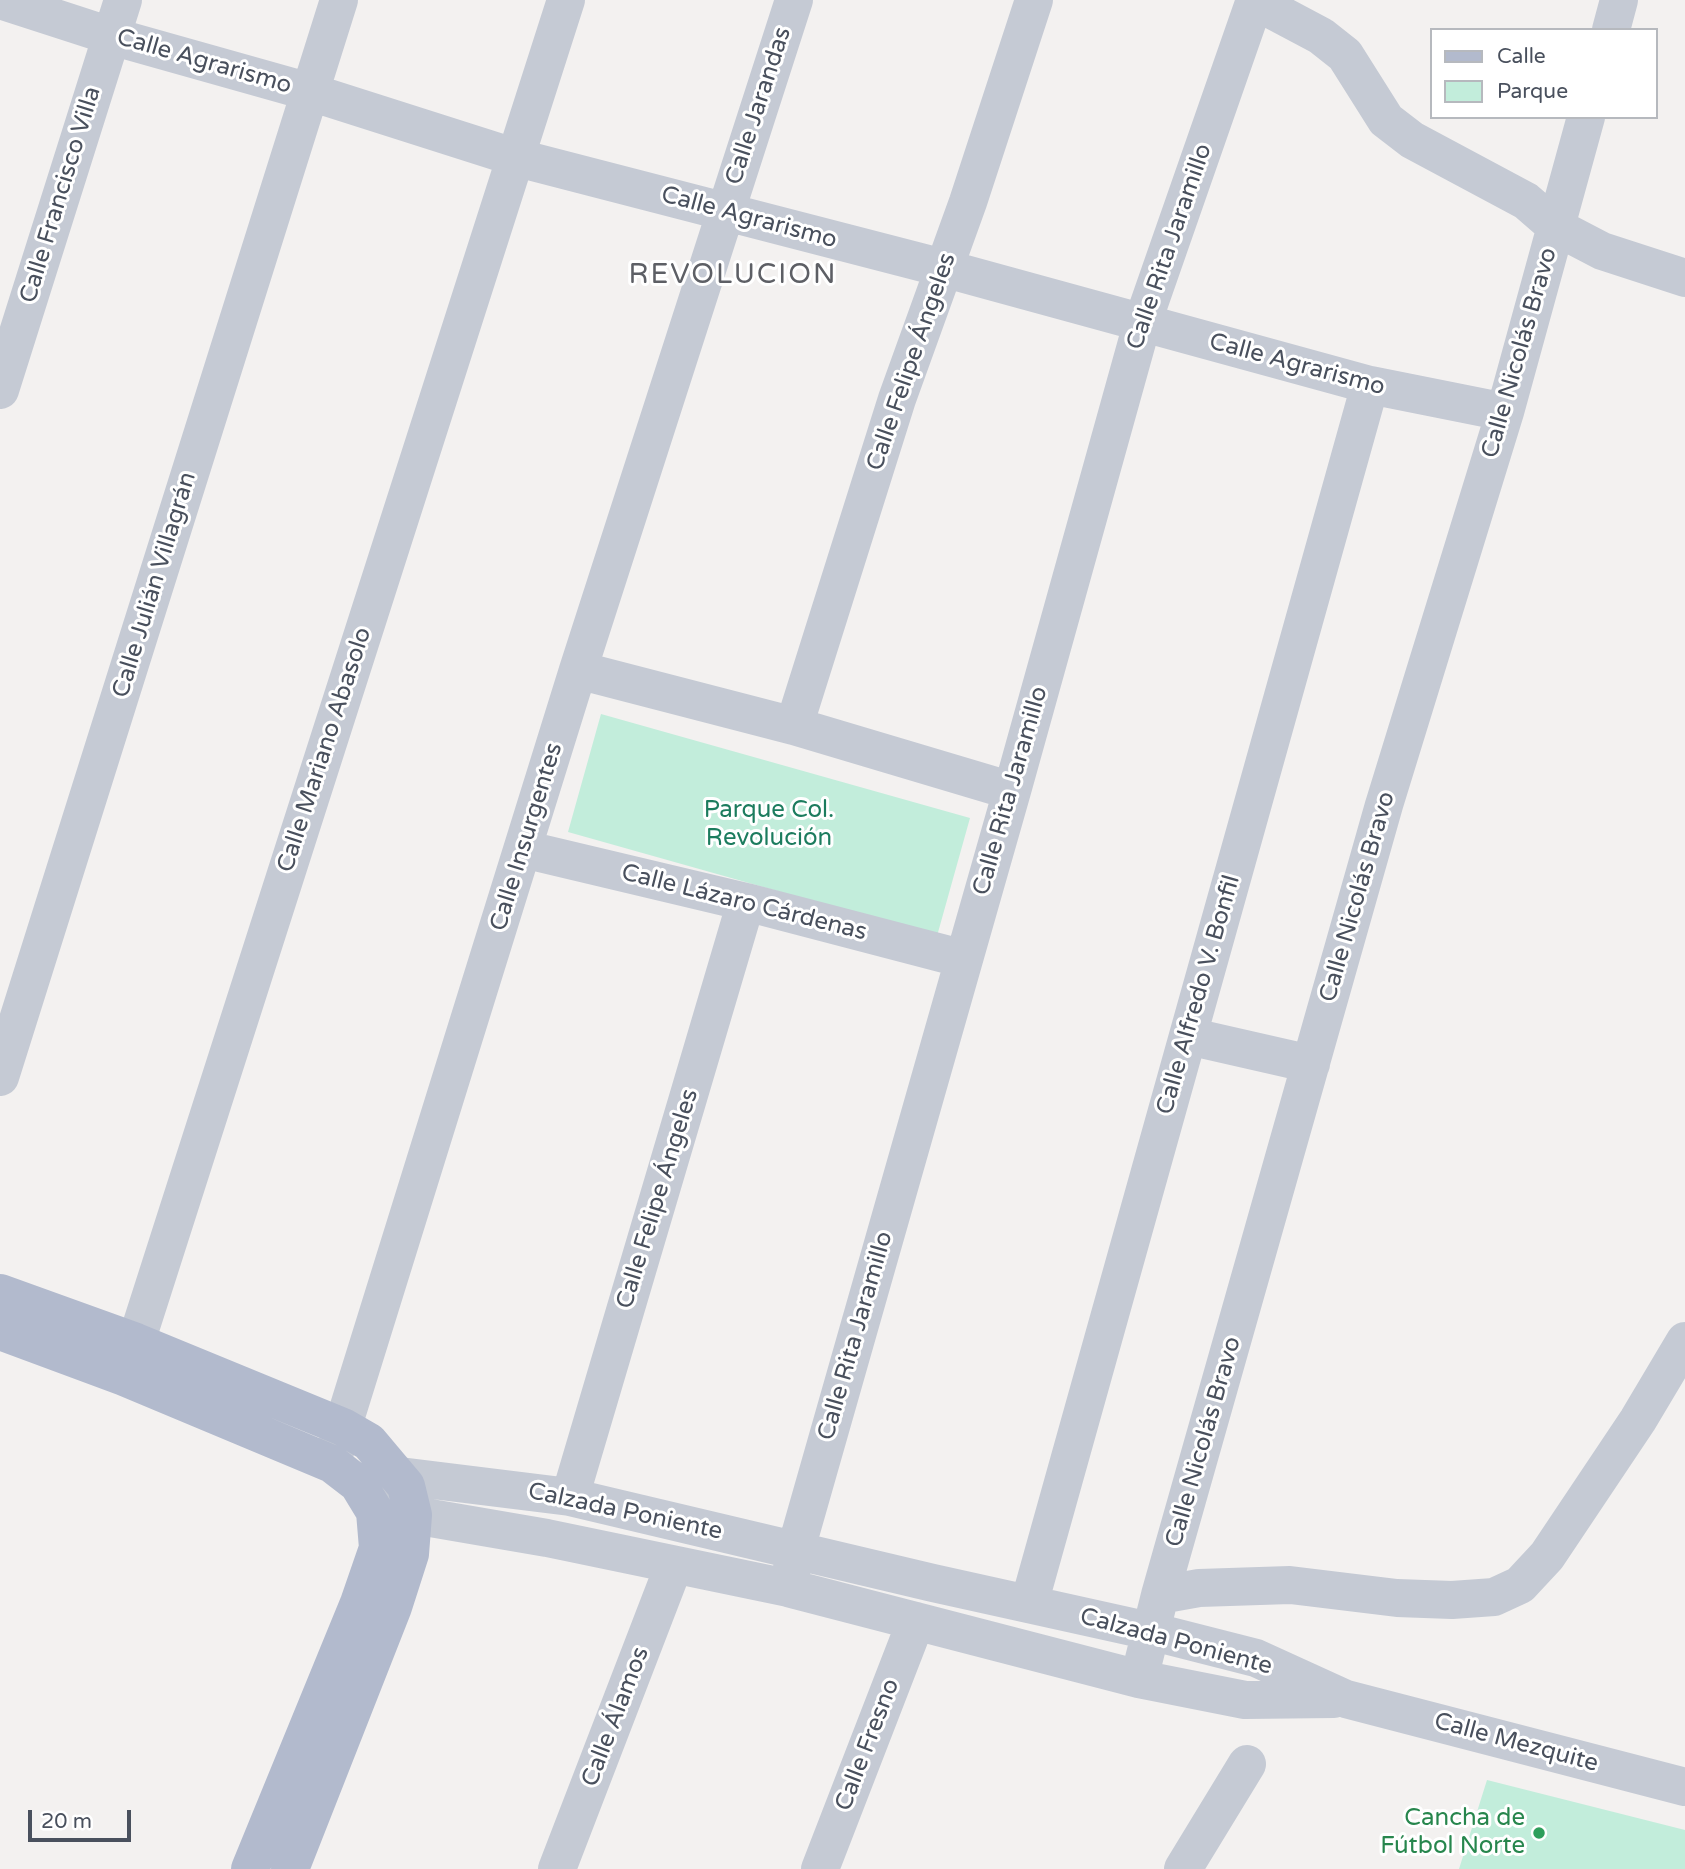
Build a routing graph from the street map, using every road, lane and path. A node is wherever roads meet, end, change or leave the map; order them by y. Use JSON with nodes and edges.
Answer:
{"nodes":[{"id":1,"x":123,"y":0,"type":"edge"},
{"id":2,"x":339,"y":0,"type":"edge"},
{"id":3,"x":566,"y":0,"type":"edge"},
{"id":4,"x":794,"y":0,"type":"edge"},
{"id":5,"x":1034,"y":0,"type":"edge"},
{"id":6,"x":1619,"y":0,"type":"edge"},
{"id":7,"x":0,"y":1,"type":"edge"},
{"id":8,"x":1255,"y":1,"type":"edge"},
{"id":9,"x":1612,"y":28,"type":"edge"},
{"id":10,"x":111,"y":36,"type":"junction"},
{"id":11,"x":310,"y":92,"type":"junction"},
{"id":12,"x":1585,"y":119,"type":"edge"},
{"id":13,"x":514,"y":157,"type":"junction"},
{"id":14,"x":724,"y":211,"type":"junction"},
{"id":15,"x":1556,"y":227,"type":"junction"},
{"id":16,"x":943,"y":268,"type":"junction"},
{"id":17,"x":1685,"y":278,"type":"edge"},
{"id":18,"x":1142,"y":324,"type":"junction"},
{"id":19,"x":1370,"y":385,"type":"junction"},
{"id":20,"x":0,"y":390,"type":"edge"},
{"id":21,"x":1505,"y":412,"type":"junction"},
{"id":22,"x":578,"y":670,"type":"junction"},
{"id":23,"x":794,"y":726,"type":"junction"},
{"id":24,"x":1012,"y":791,"type":"junction"},
{"id":25,"x":523,"y":849,"type":"junction"},
{"id":26,"x":746,"y":902,"type":"junction"},
{"id":27,"x":964,"y":959,"type":"junction"},
{"id":28,"x":1188,"y":1036,"type":"junction"},
{"id":29,"x":1311,"y":1064,"type":"junction"},
{"id":30,"x":0,"y":1077,"type":"edge"},
{"id":31,"x":0,"y":1293,"type":"edge"},
{"id":32,"x":0,"y":1331,"type":"edge"},
{"id":33,"x":1685,"y":1341,"type":"edge"},
{"id":34,"x":136,"y":1342,"type":"junction"},
{"id":35,"x":343,"y":1427,"type":"junction"},
{"id":36,"x":332,"y":1464,"type":"junction"},
{"id":37,"x":400,"y":1476,"type":"junction"},
{"id":38,"x":570,"y":1497,"type":"junction"},
{"id":39,"x":373,"y":1508,"type":"junction"},
{"id":40,"x":413,"y":1515,"type":"junction"},
{"id":41,"x":796,"y":1549,"type":"junction"},
{"id":42,"x":674,"y":1565,"type":"junction"},
{"id":43,"x":788,"y":1588,"type":"junction"},
{"id":44,"x":1160,"y":1595,"type":"junction"},
{"id":45,"x":1029,"y":1604,"type":"junction"},
{"id":46,"x":916,"y":1620,"type":"junction"},
{"id":47,"x":1150,"y":1631,"type":"junction"},
{"id":48,"x":1139,"y":1679,"type":"junction"},
{"id":49,"x":1346,"y":1699,"type":"junction"},
{"id":50,"x":1247,"y":1764,"type":"dead end"},
{"id":51,"x":1685,"y":1787,"type":"edge"},
{"id":52,"x":250,"y":1869,"type":"edge"},
{"id":53,"x":290,"y":1869,"type":"edge"},
{"id":54,"x":557,"y":1869,"type":"edge"},
{"id":55,"x":820,"y":1869,"type":"edge"},
{"id":56,"x":1183,"y":1869,"type":"edge"}],
"edges":[{"from":1,"to":10,"type":"street","name":"Calle Francisco Villa"},
{"from":2,"to":11,"type":"street","name":"Calle Julián Villagrán"},
{"from":3,"to":13,"type":"street","name":"Calle Mariano Abasolo"},
{"from":4,"to":14,"type":"street","name":"Calle Jarandas"},
{"from":5,"to":16,"type":"street","name":"Calle Felipe Ángeles"},
{"from":6,"to":9,"type":"street"},
{"from":7,"to":10,"type":"street","name":"Calle Agrarismo"},
{"from":8,"to":15,"type":"street"},
{"from":8,"to":18,"type":"street","name":"Calle Rita Jaramillo"},
{"from":10,"to":11,"type":"street","name":"Calle Agrarismo"},
{"from":10,"to":20,"type":"street","name":"Calle Francisco Villa"},
{"from":11,"to":13,"type":"street","name":"Calle Agrarismo"},
{"from":11,"to":30,"type":"street","name":"Calle Julián Villagrán"},
{"from":12,"to":15,"type":"street","name":"Calle Nicolás Bravo"},
{"from":13,"to":14,"type":"street","name":"Calle Agrarismo"},
{"from":13,"to":34,"type":"street","name":"Calle Mariano Abasolo"},
{"from":14,"to":16,"type":"street","name":"Calle Agrarismo"},
{"from":14,"to":22,"type":"street","name":"Calle Insurgentes"},
{"from":15,"to":17,"type":"street"},
{"from":15,"to":21,"type":"street","name":"Calle Nicolás Bravo"},
{"from":16,"to":18,"type":"street","name":"Calle Agrarismo"},
{"from":16,"to":23,"type":"street","name":"Calle Felipe Ángeles"},
{"from":18,"to":19,"type":"street","name":"Calle Agrarismo"},
{"from":18,"to":24,"type":"street","name":"Calle Rita Jaramillo"},
{"from":19,"to":21,"type":"street","name":"Calle Agrarismo"},
{"from":19,"to":28,"type":"street","name":"Calle Alfredo V. Bonfil"},
{"from":21,"to":29,"type":"street","name":"Calle Nicolás Bravo"},
{"from":22,"to":23,"type":"street"},
{"from":22,"to":25,"type":"street","name":"Calle Insurgentes"},
{"from":23,"to":24,"type":"street"},
{"from":24,"to":27,"type":"street","name":"Calle Rita Jaramillo"},
{"from":25,"to":26,"type":"street","name":"Calle Lázaro Cárdenas"},
{"from":25,"to":35,"type":"street","name":"Calle Insurgentes"},
{"from":26,"to":27,"type":"street","name":"Calle Lázaro Cárdenas"},
{"from":26,"to":38,"type":"street","name":"Calle Felipe Ángeles"},
{"from":27,"to":41,"type":"street","name":"Calle Rita Jaramillo"},
{"from":28,"to":29,"type":"street"},
{"from":28,"to":45,"type":"street","name":"Calle Alfredo V. Bonfil"},
{"from":29,"to":44,"type":"street","name":"Calle Nicolás Bravo"},
{"from":31,"to":34,"type":"main road"},
{"from":32,"to":36,"type":"main road"},
{"from":33,"to":44,"type":"street"},
{"from":34,"to":35,"type":"main road"},
{"from":35,"to":36,"type":"street","name":"Calle Insurgentes"},
{"from":35,"to":37,"type":"main road"},
{"from":36,"to":39,"type":"main road"},
{"from":37,"to":38,"type":"street","name":"Calzada Poniente"},
{"from":37,"to":39,"type":"street"},
{"from":37,"to":40,"type":"main road"},
{"from":38,"to":41,"type":"street","name":"Calzada Poniente"},
{"from":39,"to":40,"type":"street","name":"Calzada Poniente"},
{"from":39,"to":52,"type":"main road"},
{"from":40,"to":42,"type":"street","name":"Calzada Poniente"},
{"from":40,"to":53,"type":"main road"},
{"from":41,"to":43,"type":"street","name":"Calle Rita Jaramillo"},
{"from":41,"to":45,"type":"street","name":"Calzada Poniente"},
{"from":42,"to":43,"type":"street","name":"Calzada Poniente"},
{"from":42,"to":54,"type":"street","name":"Calle Álamos"},
{"from":43,"to":46,"type":"street","name":"Calzada Poniente"},
{"from":44,"to":47,"type":"street","name":"Calle Nicolás Bravo"},
{"from":45,"to":47,"type":"street","name":"Calzada Poniente"},
{"from":46,"to":48,"type":"street","name":"Calzada Poniente"},
{"from":46,"to":55,"type":"street","name":"Calle Fresno"},
{"from":47,"to":48,"type":"street","name":"Calle Nicolás Bravo"},
{"from":47,"to":49,"type":"street","name":"Calzada Poniente"},
{"from":48,"to":49,"type":"street","name":"Calzada Poniente"},
{"from":49,"to":51,"type":"street","name":"Calle Mezquite"},
{"from":50,"to":56,"type":"street"}]}
